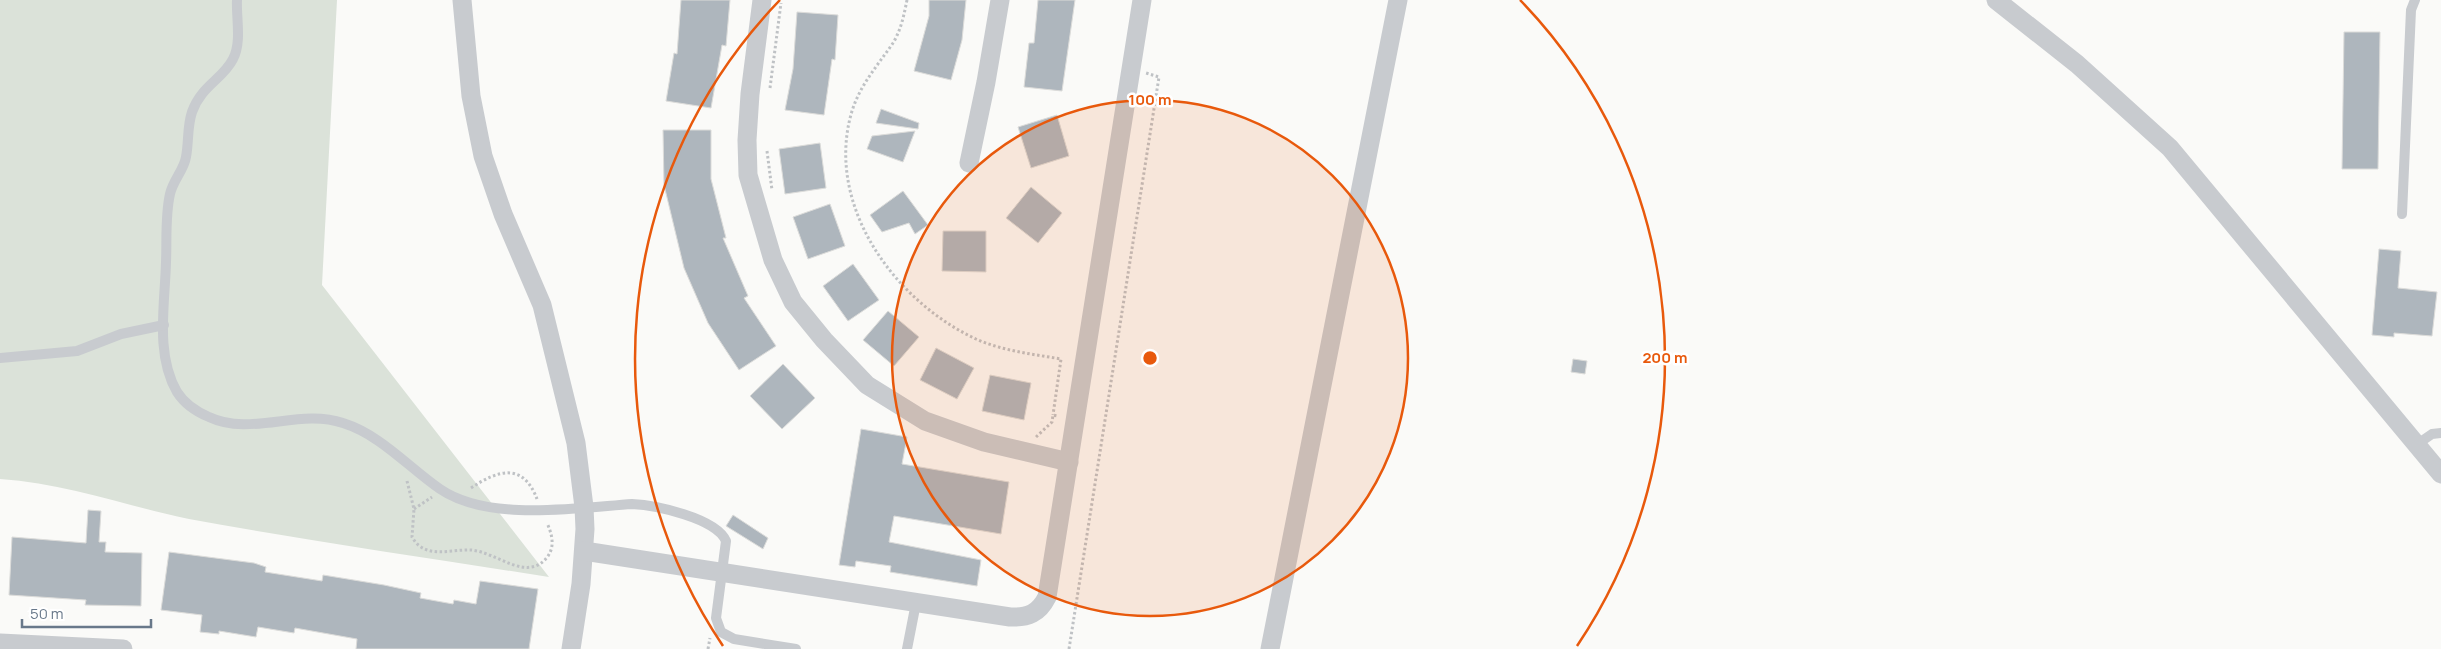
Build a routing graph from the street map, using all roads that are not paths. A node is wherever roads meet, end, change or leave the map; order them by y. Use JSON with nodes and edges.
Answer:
{"nodes":[{"id":1,"x":237,"y":0,"type":"edge"},
{"id":2,"x":462,"y":0,"type":"edge"},
{"id":3,"x":762,"y":0,"type":"edge"},
{"id":4,"x":1000,"y":0,"type":"edge"},
{"id":5,"x":1142,"y":0,"type":"edge"},
{"id":6,"x":1398,"y":0,"type":"edge"},
{"id":7,"x":1996,"y":0,"type":"edge"},
{"id":8,"x":2415,"y":0,"type":"edge"},
{"id":9,"x":969,"y":163,"type":"dead end"},
{"id":10,"x":2402,"y":214,"type":"dead end"},
{"id":11,"x":164,"y":325,"type":"junction"},
{"id":12,"x":0,"y":358,"type":"edge"},
{"id":13,"x":2441,"y":433,"type":"edge"},
{"id":14,"x":2416,"y":445,"type":"junction"},
{"id":15,"x":1069,"y":462,"type":"junction"},
{"id":16,"x":2441,"y":474,"type":"edge"},
{"id":17,"x":584,"y":507,"type":"junction"},
{"id":18,"x":584,"y":552,"type":"junction"},
{"id":19,"x":723,"y":571,"type":"junction"},
{"id":20,"x":916,"y":603,"type":"junction"},
{"id":21,"x":0,"y":643,"type":"edge"},
{"id":22,"x":123,"y":649,"type":"edge"},
{"id":23,"x":572,"y":649,"type":"edge"},
{"id":24,"x":796,"y":649,"type":"edge"},
{"id":25,"x":907,"y":649,"type":"edge"},
{"id":26,"x":1270,"y":649,"type":"edge"}],
"edges":[{"from":1,"to":11,"type":"lane"},
{"from":2,"to":17,"type":"street"},
{"from":3,"to":15,"type":"street"},
{"from":4,"to":9,"type":"street"},
{"from":5,"to":15,"type":"street"},
{"from":6,"to":26,"type":"street"},
{"from":7,"to":14,"type":"street"},
{"from":8,"to":10,"type":"lane"},
{"from":11,"to":12,"type":"lane"},
{"from":11,"to":17,"type":"lane"},
{"from":13,"to":14,"type":"lane"},
{"from":14,"to":16,"type":"street"},
{"from":15,"to":20,"type":"street"},
{"from":17,"to":18,"type":"street"},
{"from":17,"to":19,"type":"lane"},
{"from":18,"to":19,"type":"street"},
{"from":18,"to":23,"type":"street"},
{"from":19,"to":20,"type":"street"},
{"from":19,"to":24,"type":"lane"},
{"from":20,"to":25,"type":"lane"},
{"from":21,"to":22,"type":"street"}]}
